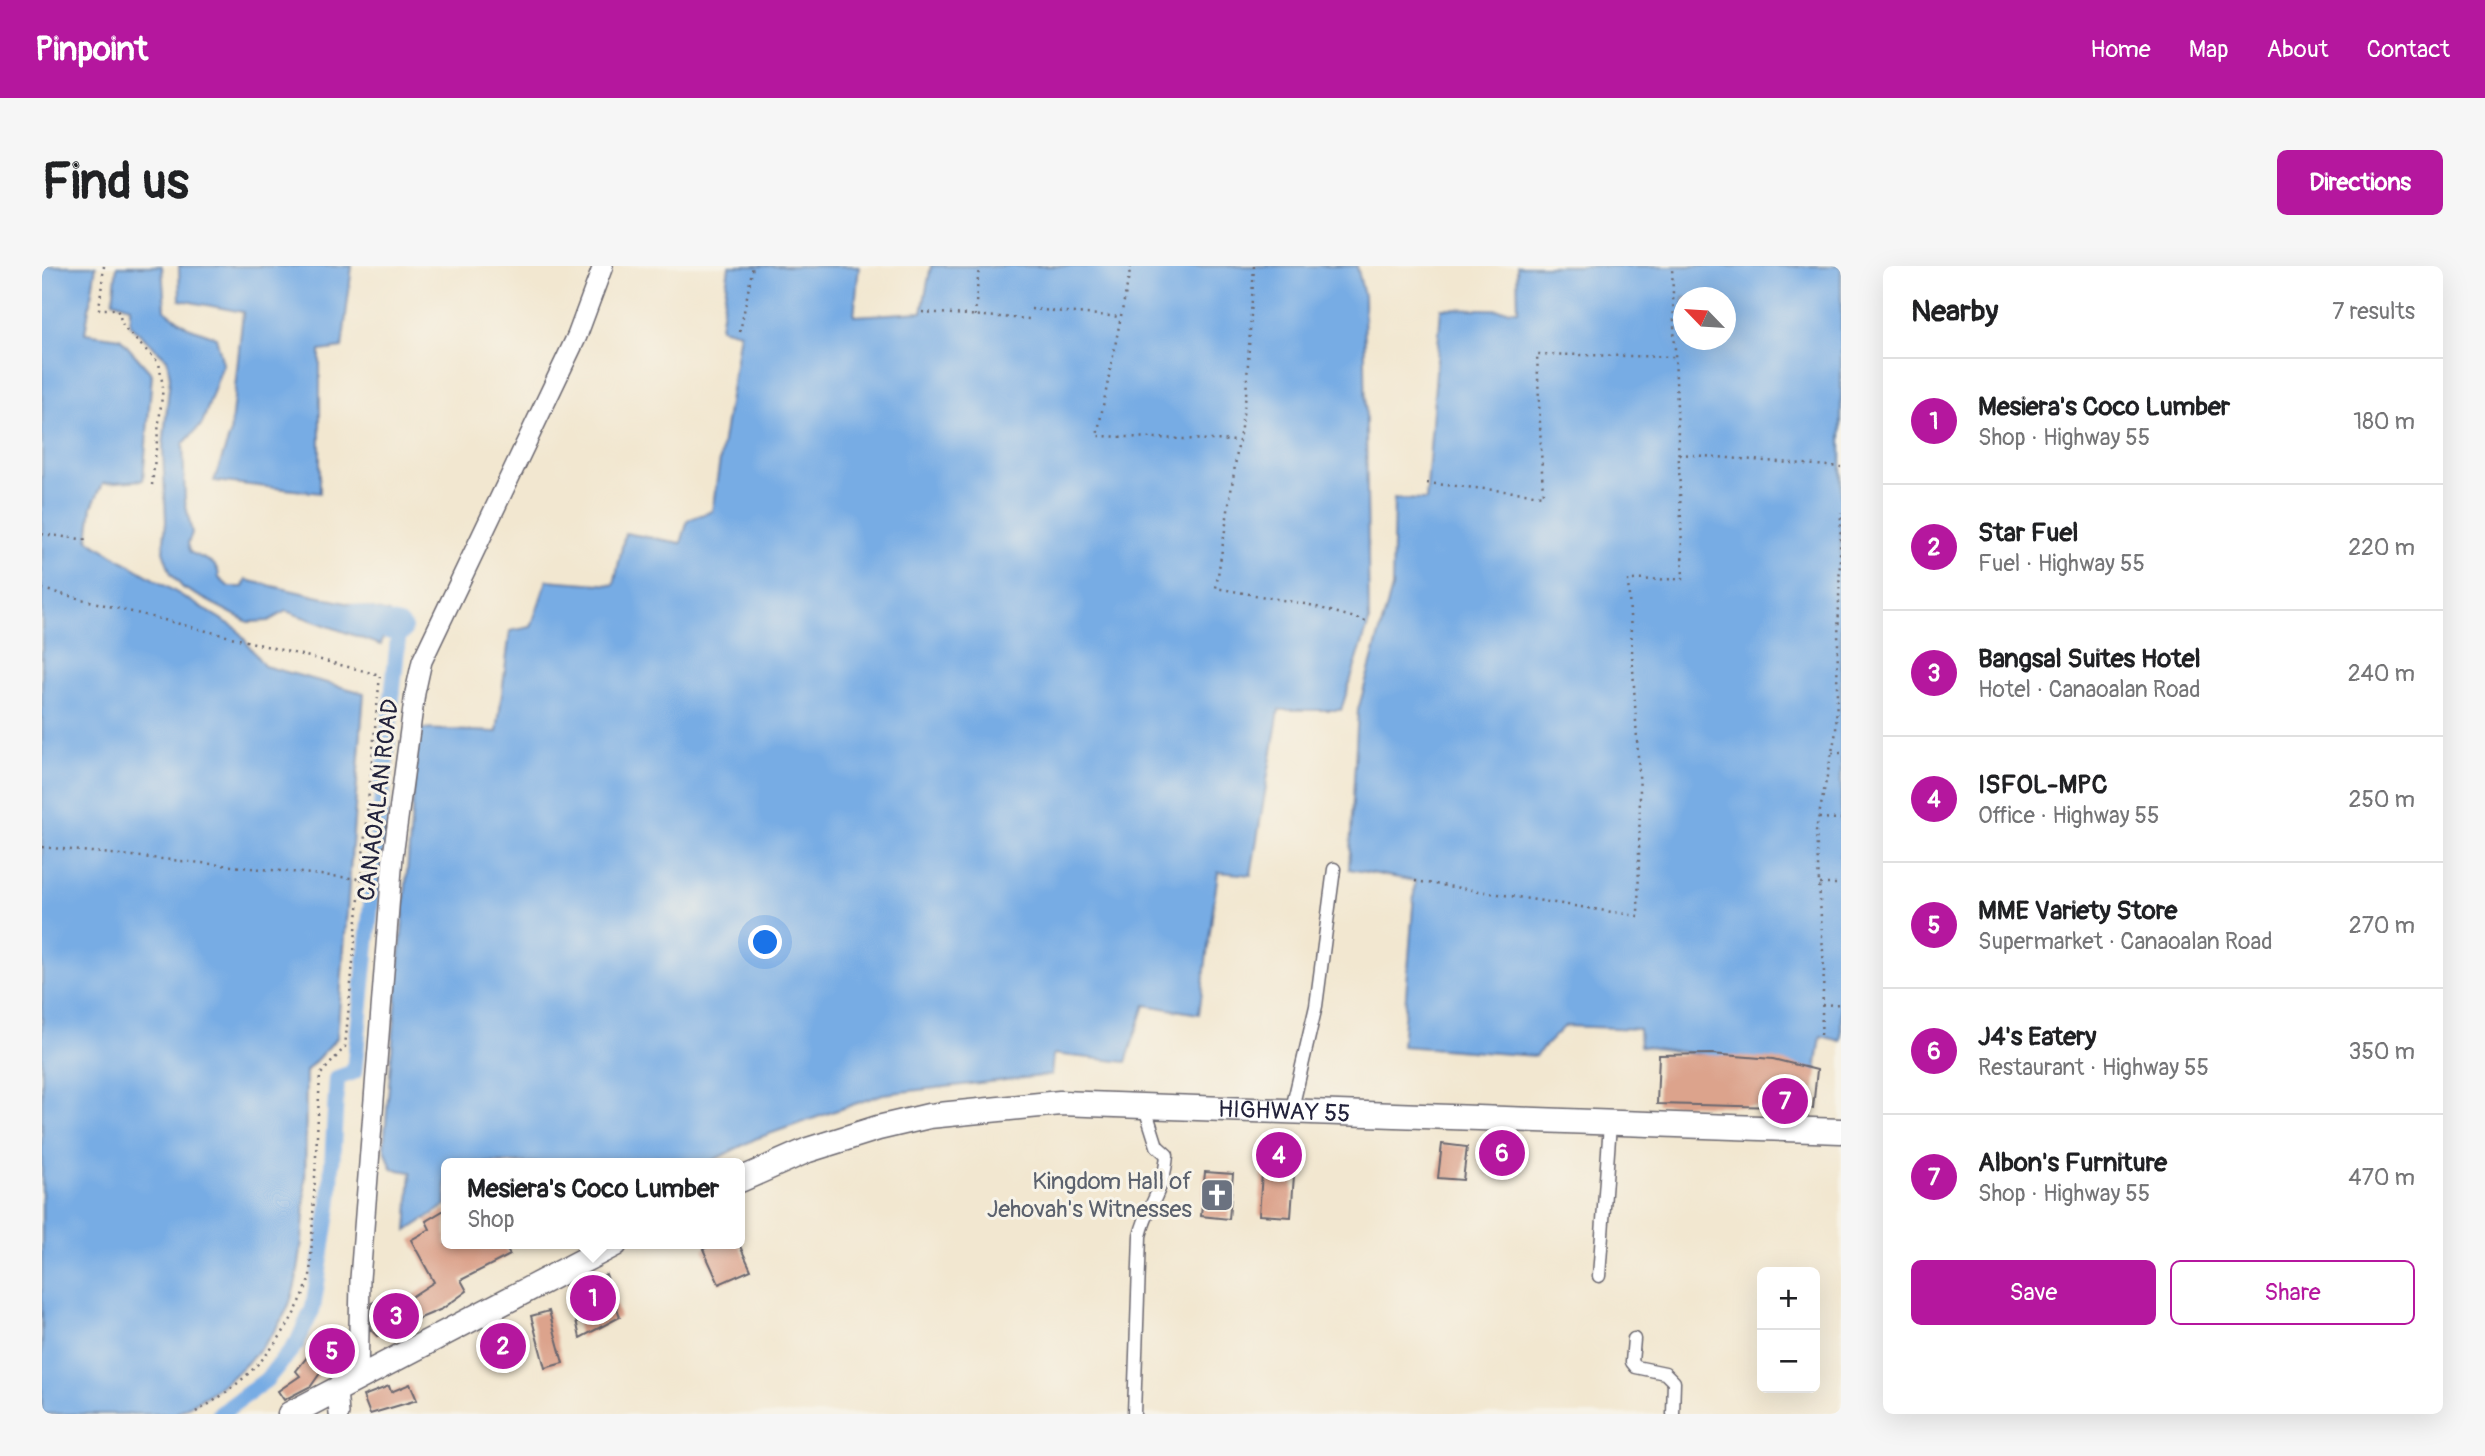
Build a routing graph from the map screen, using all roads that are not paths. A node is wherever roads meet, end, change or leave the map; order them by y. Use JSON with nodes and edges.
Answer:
{"nodes":[{"id":1,"x":603,"y":266,"type":"edge"},
{"id":2,"x":1334,"y":869,"type":"dead end"},
{"id":3,"x":1144,"y":1105,"type":"junction"},
{"id":4,"x":1291,"y":1113,"type":"junction"},
{"id":5,"x":1610,"y":1124,"type":"junction"},
{"id":6,"x":1841,"y":1131,"type":"edge"},
{"id":7,"x":745,"y":1178,"type":"edge"},
{"id":8,"x":606,"y":1249,"type":"edge"},
{"id":9,"x":1599,"y":1276,"type":"dead end"},
{"id":10,"x":1634,"y":1339,"type":"dead end"},
{"id":11,"x":345,"y":1394,"type":"edge"},
{"id":12,"x":289,"y":1414,"type":"edge"},
{"id":13,"x":1133,"y":1414,"type":"edge"},
{"id":14,"x":1672,"y":1414,"type":"edge"}],
"edges":[{"from":1,"to":11,"type":"street","name":"CANAOALAN ROAD"},
{"from":2,"to":4,"type":"street"},
{"from":3,"to":4,"type":"highway","name":"HIGHWAY 55"},
{"from":3,"to":7,"type":"highway","name":"HIGHWAY 55"},
{"from":3,"to":13,"type":"street"},
{"from":4,"to":5,"type":"highway","name":"HIGHWAY 55"},
{"from":5,"to":6,"type":"highway","name":"HIGHWAY 55"},
{"from":5,"to":9,"type":"street"},
{"from":8,"to":11,"type":"highway"},
{"from":10,"to":14,"type":"street"},
{"from":11,"to":12,"type":"highway"}]}
